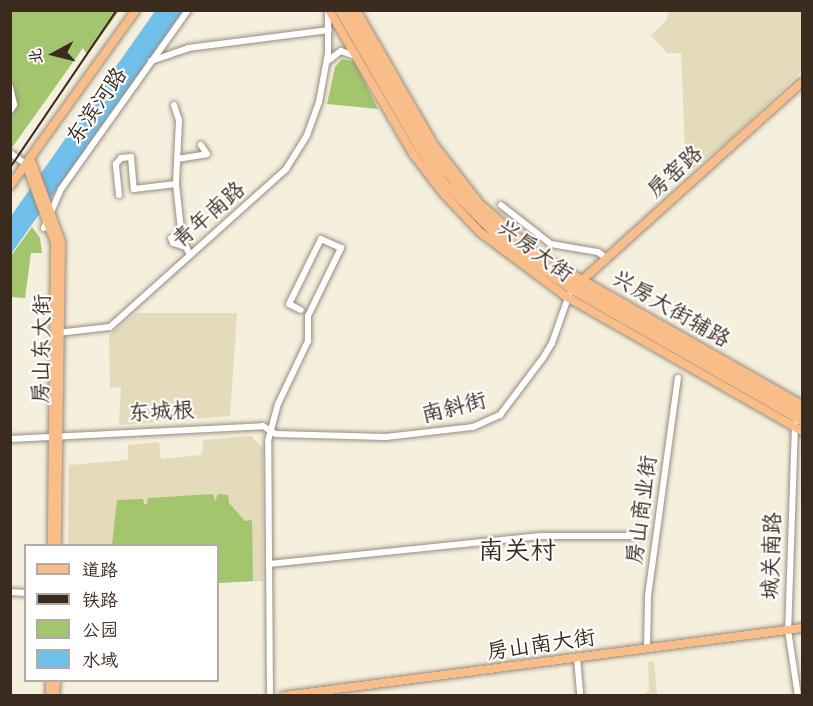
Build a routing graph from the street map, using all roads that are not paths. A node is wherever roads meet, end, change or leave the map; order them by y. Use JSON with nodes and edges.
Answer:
{"nodes":[{"id":1,"x":136,"y":10,"type":"edge"},
{"id":2,"x":188,"y":10,"type":"edge"},
{"id":3,"x":329,"y":10,"type":"edge"},
{"id":4,"x":339,"y":10,"type":"edge"},
{"id":5,"x":348,"y":10,"type":"edge"},
{"id":6,"x":356,"y":10,"type":"edge"},
{"id":7,"x":356,"y":24,"type":"junction"},
{"id":8,"x":329,"y":30,"type":"junction"},
{"id":9,"x":358,"y":60,"type":"junction"},
{"id":10,"x":150,"y":61,"type":"junction"},
{"id":11,"x":327,"y":63,"type":"junction"},
{"id":12,"x":802,"y":82,"type":"edge"},
{"id":13,"x":10,"y":87,"type":"edge"},
{"id":14,"x":174,"y":105,"type":"dead end"},
{"id":15,"x":10,"y":111,"type":"edge"},
{"id":16,"x":390,"y":117,"type":"junction"},
{"id":17,"x":415,"y":140,"type":"junction"},
{"id":18,"x":201,"y":145,"type":"dead end"},
{"id":19,"x":10,"y":153,"type":"edge"},
{"id":20,"x":177,"y":159,"type":"junction"},
{"id":21,"x":28,"y":161,"type":"junction"},
{"id":22,"x":176,"y":184,"type":"junction"},
{"id":23,"x":10,"y":186,"type":"edge"},
{"id":24,"x":119,"y":195,"type":"dead end"},
{"id":25,"x":501,"y":205,"type":"dead end"},
{"id":26,"x":49,"y":212,"type":"junction"},
{"id":27,"x":471,"y":223,"type":"junction"},
{"id":28,"x":44,"y":228,"type":"dead end"},
{"id":29,"x":489,"y":230,"type":"junction"},
{"id":30,"x":171,"y":238,"type":"dead end"},
{"id":31,"x":186,"y":247,"type":"junction"},
{"id":32,"x":516,"y":247,"type":"junction"},
{"id":33,"x":532,"y":248,"type":"junction"},
{"id":34,"x":190,"y":255,"type":"junction"},
{"id":35,"x":606,"y":258,"type":"junction"},
{"id":36,"x":520,"y":266,"type":"junction"},
{"id":37,"x":574,"y":288,"type":"junction"},
{"id":38,"x":301,"y":310,"type":"dead end"},
{"id":39,"x":645,"y":316,"type":"junction"},
{"id":40,"x":650,"y":327,"type":"junction"},
{"id":41,"x":57,"y":333,"type":"junction"},
{"id":42,"x":678,"y":378,"type":"dead end"},
{"id":43,"x":802,"y":405,"type":"edge"},
{"id":44,"x":800,"y":417,"type":"edge"},
{"id":45,"x":799,"y":429,"type":"edge"},
{"id":46,"x":270,"y":430,"type":"junction"},
{"id":47,"x":56,"y":435,"type":"junction"},
{"id":48,"x":10,"y":439,"type":"edge"},
{"id":49,"x":642,"y":536,"type":"dead end"},
{"id":50,"x":52,"y":544,"type":"edge"},
{"id":51,"x":57,"y":544,"type":"edge"},
{"id":52,"x":269,"y":564,"type":"junction"},
{"id":53,"x":802,"y":628,"type":"edge"},
{"id":54,"x":788,"y":630,"type":"junction"},
{"id":55,"x":647,"y":649,"type":"junction"},
{"id":56,"x":577,"y":658,"type":"junction"},
{"id":57,"x":270,"y":696,"type":"edge"},
{"id":58,"x":284,"y":696,"type":"edge"},
{"id":59,"x":580,"y":696,"type":"edge"},
{"id":60,"x":798,"y":696,"type":"edge"}],
"edges":[{"from":1,"to":21,"type":"main road"},
{"from":2,"to":10,"type":"street","name":"东滨河路"},
{"from":3,"to":8,"type":"street","name":"青年南路"},
{"from":3,"to":9,"type":"main road","name":"兴房大街"},
{"from":4,"to":17,"type":"main road","name":"兴房大街"},
{"from":5,"to":7,"type":"main road","name":"兴房大街"},
{"from":6,"to":7,"type":"main road"},
{"from":6,"to":33,"type":"main road","name":"兴房大街辅路"},
{"from":7,"to":32,"type":"main road","name":"兴房大街"},
{"from":8,"to":10,"type":"street"},
{"from":8,"to":11,"type":"street","name":"青年南路"},
{"from":9,"to":11,"type":"street"},
{"from":9,"to":16,"type":"main road","name":"兴房大街"},
{"from":10,"to":26,"type":"street","name":"东滨河路"},
{"from":11,"to":34,"type":"street","name":"青年南路"},
{"from":12,"to":35,"type":"main road","name":"房窑路"},
{"from":13,"to":15,"type":"street"},
{"from":14,"to":20,"type":"street"},
{"from":16,"to":17,"type":"main road"},
{"from":16,"to":27,"type":"main road","name":"兴房大街"},
{"from":17,"to":29,"type":"main road","name":"兴房大街"},
{"from":18,"to":20,"type":"street"},
{"from":19,"to":21,"type":"street"},
{"from":20,"to":22,"type":"street"},
{"from":21,"to":23,"type":"main road"},
{"from":21,"to":26,"type":"main road","name":"房山东大街"},
{"from":22,"to":24,"type":"street"},
{"from":22,"to":31,"type":"street"},
{"from":25,"to":35,"type":"street"},
{"from":26,"to":28,"type":"street","name":"东滨河路"},
{"from":26,"to":41,"type":"main road","name":"房山东大街"},
{"from":27,"to":29,"type":"main road"},
{"from":27,"to":36,"type":"main road","name":"兴房大街"},
{"from":29,"to":32,"type":"main road","name":"兴房大街"},
{"from":30,"to":31,"type":"street"},
{"from":31,"to":34,"type":"street"},
{"from":32,"to":33,"type":"main road"},
{"from":32,"to":36,"type":"main road"},
{"from":32,"to":37,"type":"main road","name":"兴房大街"},
{"from":33,"to":37,"type":"main road","name":"兴房大街辅路"},
{"from":34,"to":41,"type":"street","name":"青年南路"},
{"from":35,"to":37,"type":"main road","name":"房窑路"},
{"from":36,"to":37,"type":"main road","name":"兴房大街"},
{"from":37,"to":39,"type":"main road","name":"兴房大街辅路"},
{"from":37,"to":40,"type":"main road","name":"兴房大街"},
{"from":37,"to":44,"type":"main road","name":"兴房大街"},
{"from":37,"to":45,"type":"main road","name":"兴房大街"},
{"from":37,"to":46,"type":"street","name":"南斜街"},
{"from":38,"to":46,"type":"street"},
{"from":39,"to":40,"type":"main road"},
{"from":39,"to":43,"type":"main road","name":"兴房大街辅路"},
{"from":40,"to":44,"type":"main road","name":"兴房大街"},
{"from":41,"to":47,"type":"main road","name":"房山东大街"},
{"from":42,"to":55,"type":"street","name":"房山商业街"},
{"from":44,"to":45,"type":"street","name":"城关南路"},
{"from":45,"to":54,"type":"street","name":"城关南路"},
{"from":46,"to":47,"type":"street","name":"东城根"},
{"from":46,"to":52,"type":"street"},
{"from":47,"to":48,"type":"street","name":"东城根"},
{"from":47,"to":50,"type":"main road","name":"房山东大街"},
{"from":47,"to":51,"type":"main road","name":"房山东大街"},
{"from":49,"to":52,"type":"street"},
{"from":52,"to":57,"type":"street"},
{"from":53,"to":54,"type":"main road","name":"房山南大街"},
{"from":54,"to":55,"type":"main road","name":"房山南大街"},
{"from":54,"to":60,"type":"street","name":"城关南路"},
{"from":55,"to":56,"type":"main road","name":"房山南大街"},
{"from":56,"to":58,"type":"main road","name":"房山南大街"},
{"from":56,"to":59,"type":"street"}]}
